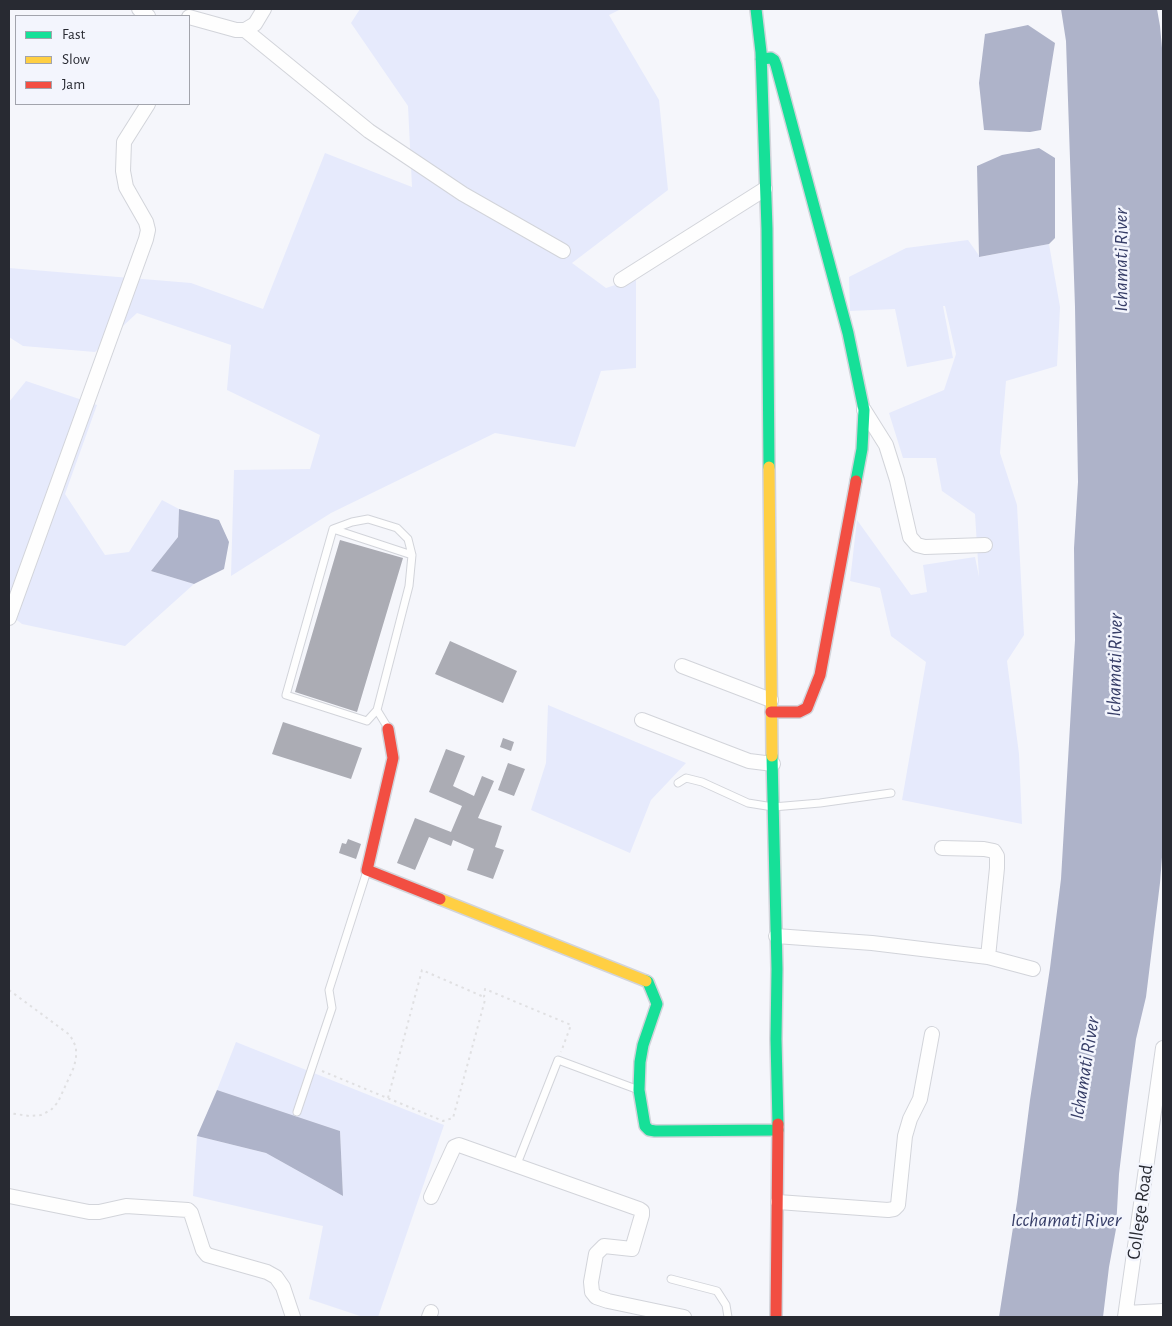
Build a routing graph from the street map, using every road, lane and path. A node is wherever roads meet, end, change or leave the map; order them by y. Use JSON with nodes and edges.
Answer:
{"nodes":[{"id":1,"x":264,"y":9,"type":"edge"},
{"id":2,"x":756,"y":9,"type":"edge"},
{"id":3,"x":190,"y":17,"type":"edge"},
{"id":4,"x":245,"y":30,"type":"junction"},
{"id":5,"x":761,"y":59,"type":"junction"},
{"id":6,"x":147,"y":105,"type":"edge"},
{"id":7,"x":765,"y":189,"type":"junction"},
{"id":8,"x":563,"y":251,"type":"dead end"},
{"id":9,"x":621,"y":280,"type":"dead end"},
{"id":10,"x":864,"y":410,"type":"junction"},
{"id":11,"x":333,"y":530,"type":"junction"},
{"id":12,"x":985,"y":545,"type":"dead end"},
{"id":13,"x":412,"y":555,"type":"junction"},
{"id":14,"x":9,"y":618,"type":"edge"},
{"id":15,"x":682,"y":666,"type":"dead end"},
{"id":16,"x":771,"y":706,"type":"junction"},
{"id":17,"x":378,"y":710,"type":"junction"},
{"id":18,"x":642,"y":720,"type":"dead end"},
{"id":19,"x":388,"y":729,"type":"joint"},
{"id":20,"x":773,"y":764,"type":"junction"},
{"id":21,"x":678,"y":783,"type":"dead end"},
{"id":22,"x":891,"y":793,"type":"dead end"},
{"id":23,"x":773,"y":807,"type":"junction"},
{"id":24,"x":942,"y":848,"type":"dead end"},
{"id":25,"x":367,"y":870,"type":"junction"},
{"id":26,"x":776,"y":936,"type":"junction"},
{"id":27,"x":988,"y":957,"type":"junction"},
{"id":28,"x":1033,"y":968,"type":"dead end"},
{"id":29,"x":9,"y":990,"type":"edge"},
{"id":30,"x":484,"y":997,"type":"junction"},
{"id":31,"x":932,"y":1034,"type":"dead end"},
{"id":32,"x":1163,"y":1048,"type":"edge"},
{"id":33,"x":558,"y":1060,"type":"junction"},
{"id":34,"x":312,"y":1067,"type":"junction"},
{"id":35,"x":639,"y":1090,"type":"junction"},
{"id":36,"x":388,"y":1098,"type":"junction"},
{"id":37,"x":298,"y":1112,"type":"dead end"},
{"id":38,"x":9,"y":1113,"type":"edge"},
{"id":39,"x":778,"y":1130,"type":"junction"},
{"id":40,"x":516,"y":1164,"type":"junction"},
{"id":41,"x":9,"y":1196,"type":"edge"},
{"id":42,"x":431,"y":1197,"type":"dead end"},
{"id":43,"x":778,"y":1202,"type":"junction"},
{"id":44,"x":671,"y":1279,"type":"dead end"},
{"id":45,"x":1163,"y":1311,"type":"edge"},
{"id":46,"x":1126,"y":1315,"type":"edge"},
{"id":47,"x":293,"y":1317,"type":"edge"},
{"id":48,"x":684,"y":1317,"type":"edge"},
{"id":49,"x":728,"y":1317,"type":"edge"},
{"id":50,"x":776,"y":1317,"type":"edge"}],
"edges":[{"from":1,"to":4,"type":"street"},
{"from":2,"to":5,"type":"main road"},
{"from":3,"to":4,"type":"street"},
{"from":4,"to":8,"type":"street"},
{"from":5,"to":7,"type":"main road"},
{"from":5,"to":10,"type":"main road"},
{"from":6,"to":14,"type":"street"},
{"from":7,"to":9,"type":"street"},
{"from":7,"to":16,"type":"main road"},
{"from":10,"to":12,"type":"street"},
{"from":10,"to":16,"type":"main road"},
{"from":11,"to":13,"type":"lane"},
{"from":11,"to":13,"type":"lane"},
{"from":11,"to":17,"type":"lane"},
{"from":13,"to":17,"type":"lane"},
{"from":15,"to":16,"type":"street"},
{"from":16,"to":20,"type":"main road"},
{"from":17,"to":19,"type":"lane"},
{"from":18,"to":20,"type":"street"},
{"from":19,"to":25,"type":"main road"},
{"from":20,"to":23,"type":"main road"},
{"from":21,"to":23,"type":"lane"},
{"from":22,"to":23,"type":"lane"},
{"from":23,"to":26,"type":"main road"},
{"from":24,"to":27,"type":"street"},
{"from":25,"to":34,"type":"lane"},
{"from":25,"to":35,"type":"main road"},
{"from":26,"to":27,"type":"street"},
{"from":26,"to":39,"type":"main road"},
{"from":27,"to":28,"type":"street"},
{"from":29,"to":38,"type":"path"},
{"from":30,"to":33,"type":"path"},
{"from":30,"to":36,"type":"path"},
{"from":30,"to":36,"type":"path"},
{"from":31,"to":43,"type":"street"},
{"from":32,"to":46,"type":"street","name":"College Road"},
{"from":33,"to":35,"type":"lane"},
{"from":33,"to":40,"type":"lane"},
{"from":34,"to":36,"type":"path"},
{"from":34,"to":37,"type":"lane"},
{"from":35,"to":39,"type":"main road"},
{"from":39,"to":43,"type":"main road"},
{"from":40,"to":42,"type":"street"},
{"from":40,"to":48,"type":"street"},
{"from":41,"to":47,"type":"street"},
{"from":43,"to":50,"type":"main road"},
{"from":44,"to":49,"type":"lane"},
{"from":45,"to":46,"type":"street"}]}
